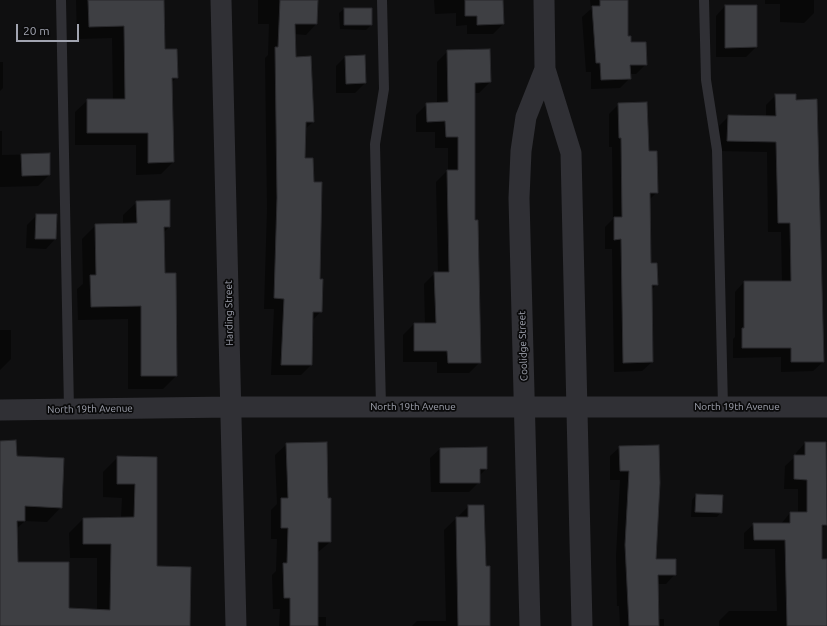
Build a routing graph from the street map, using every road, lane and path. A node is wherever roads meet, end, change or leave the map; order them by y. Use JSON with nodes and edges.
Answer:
{"nodes":[{"id":1,"x":61,"y":0,"type":"edge"},
{"id":2,"x":221,"y":0,"type":"edge"},
{"id":3,"x":382,"y":0,"type":"edge"},
{"id":4,"x":544,"y":0,"type":"edge"},
{"id":5,"x":704,"y":0,"type":"edge"},
{"id":6,"x":545,"y":69,"type":"junction"},
{"id":7,"x":578,"y":406,"type":"junction"},
{"id":8,"x":231,"y":407,"type":"junction"},
{"id":9,"x":381,"y":407,"type":"junction"},
{"id":10,"x":525,"y":407,"type":"junction"},
{"id":11,"x":723,"y":407,"type":"junction"},
{"id":12,"x":827,"y":407,"type":"edge"},
{"id":13,"x":69,"y":409,"type":"junction"},
{"id":14,"x":0,"y":410,"type":"edge"},
{"id":15,"x":236,"y":626,"type":"edge"},
{"id":16,"x":530,"y":626,"type":"edge"},
{"id":17,"x":582,"y":626,"type":"edge"}],
"edges":[{"from":1,"to":13,"type":"lane"},
{"from":2,"to":8,"type":"street","name":"Harding Street"},
{"from":3,"to":9,"type":"lane"},
{"from":4,"to":6,"type":"street","name":"Coolidge Street"},
{"from":5,"to":11,"type":"lane"},
{"from":6,"to":7,"type":"street","name":"Coolidge Street"},
{"from":6,"to":10,"type":"street","name":"Coolidge Street"},
{"from":7,"to":10,"type":"street","name":"North 19th Avenue"},
{"from":7,"to":11,"type":"street","name":"North 19th Avenue"},
{"from":7,"to":17,"type":"street","name":"Coolidge Street"},
{"from":8,"to":9,"type":"street","name":"North 19th Avenue"},
{"from":8,"to":13,"type":"street","name":"North 19th Avenue"},
{"from":8,"to":15,"type":"street","name":"Harding Street"},
{"from":9,"to":10,"type":"street","name":"North 19th Avenue"},
{"from":10,"to":16,"type":"street","name":"Coolidge Street"},
{"from":11,"to":12,"type":"street","name":"North 19th Avenue"},
{"from":13,"to":14,"type":"street","name":"North 19th Avenue"}]}
